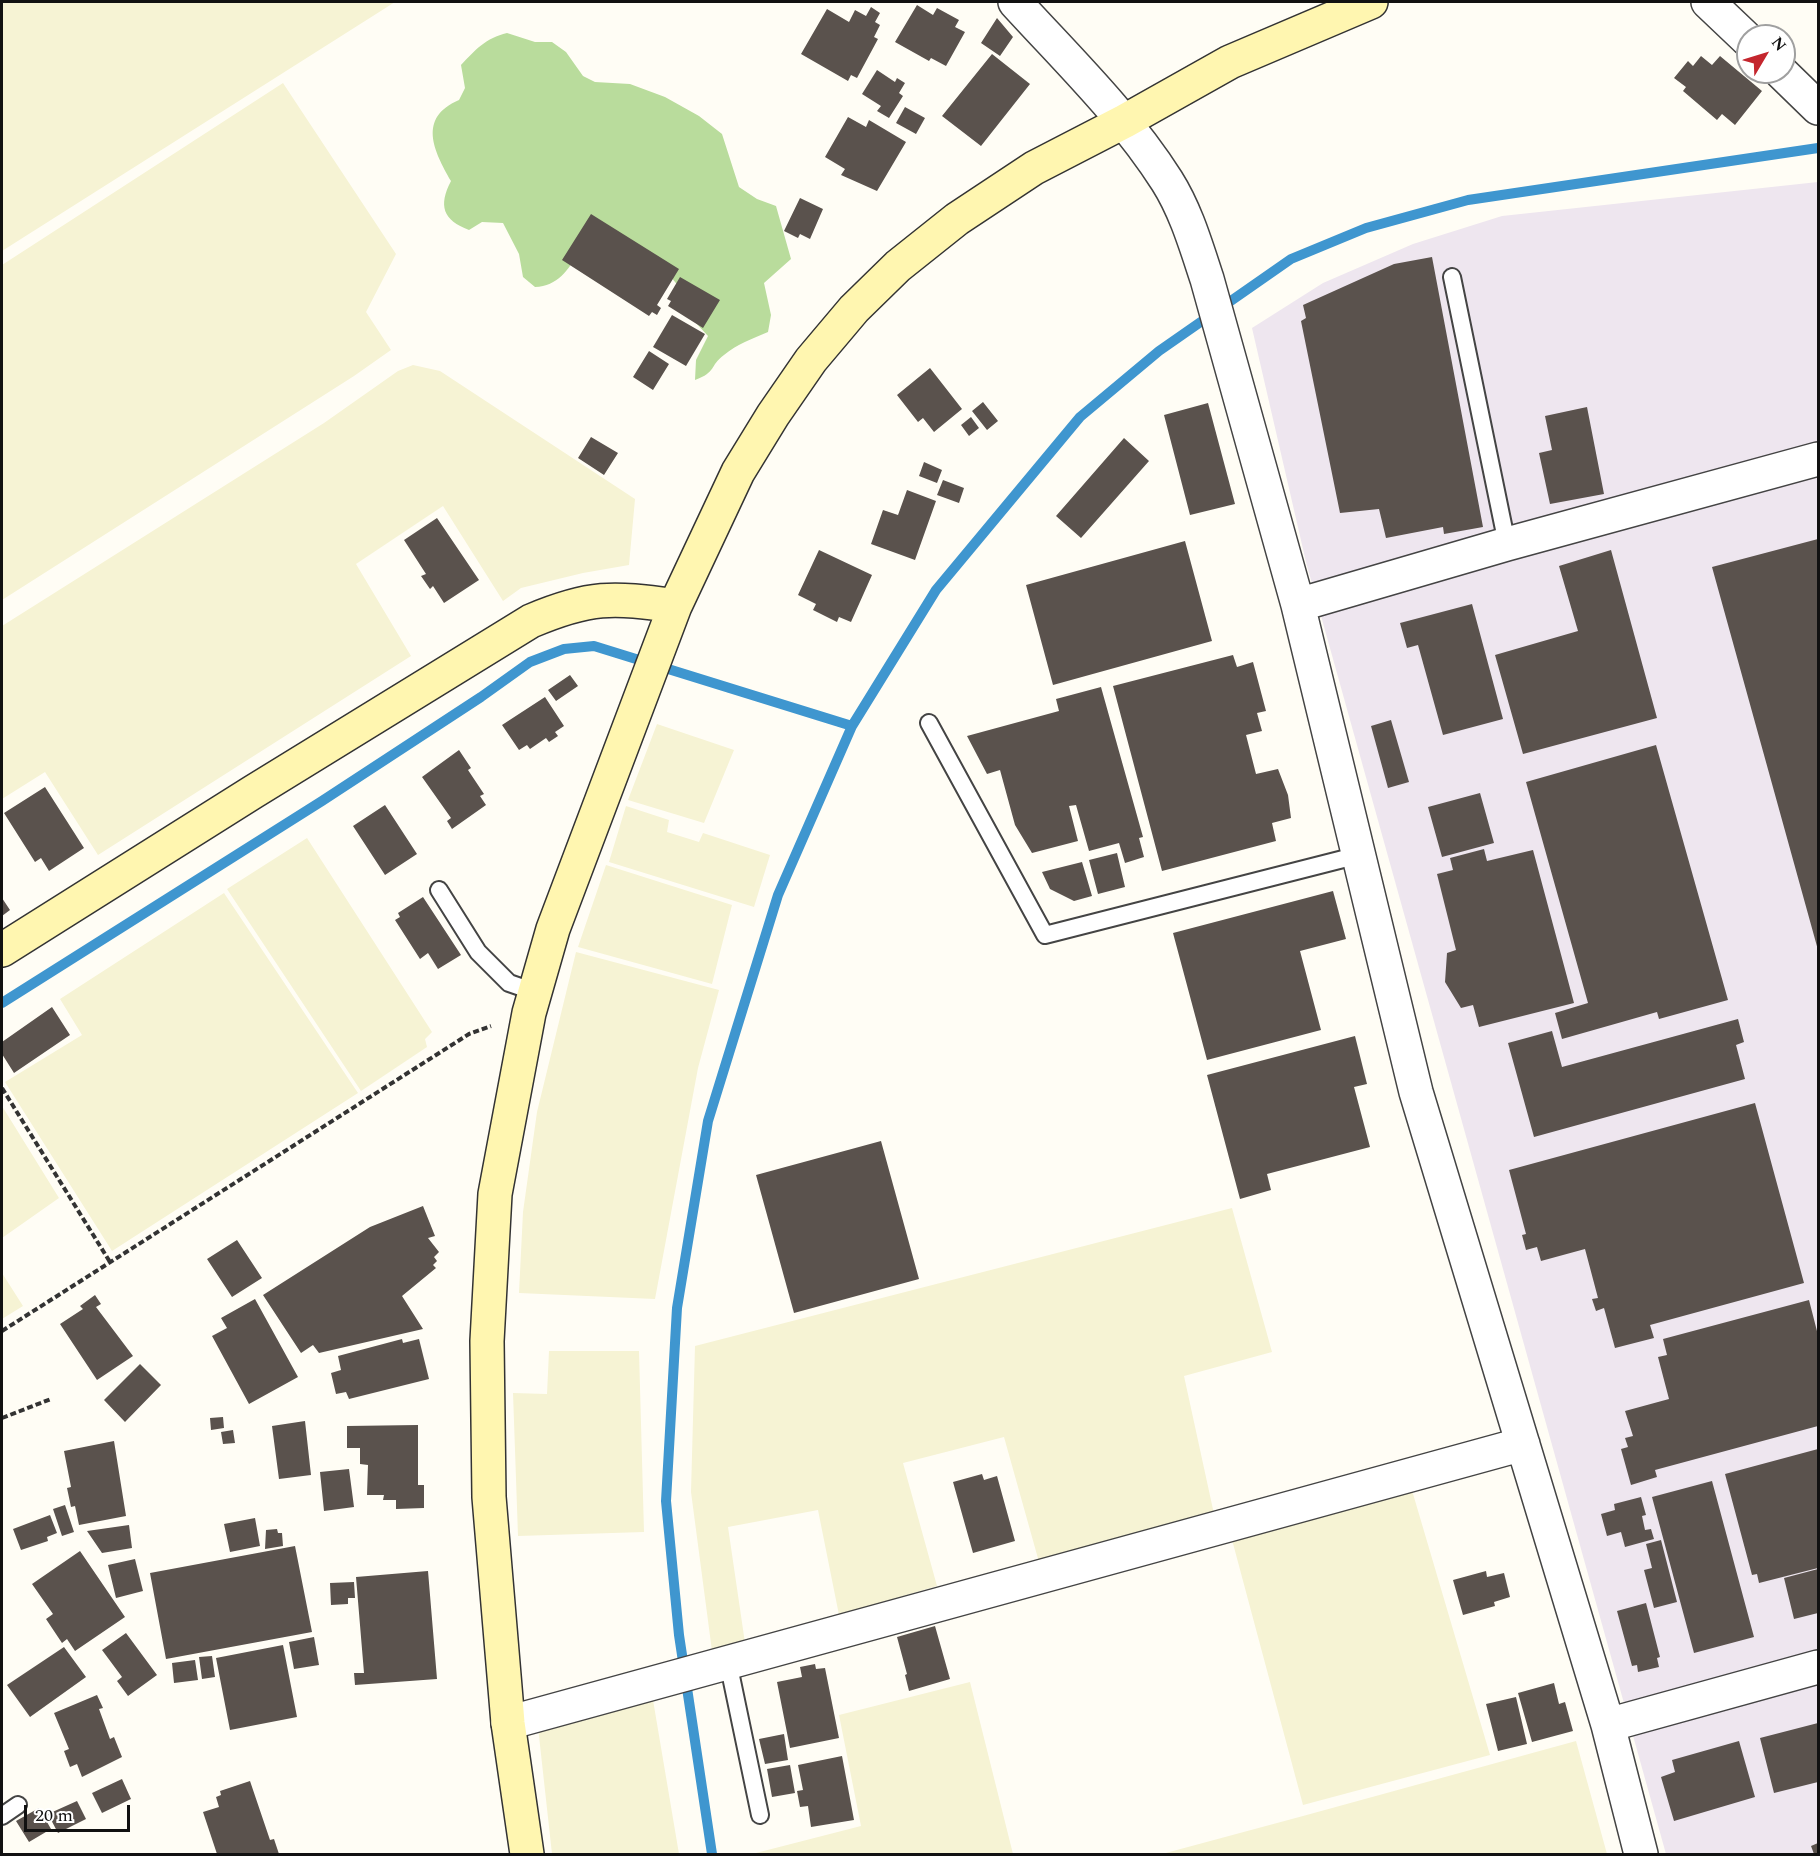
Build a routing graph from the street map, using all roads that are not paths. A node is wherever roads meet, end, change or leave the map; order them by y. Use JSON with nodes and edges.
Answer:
{"nodes":[{"id":1,"x":1016,"y":2,"type":"edge"},
{"id":2,"x":1371,"y":2,"type":"edge"},
{"id":3,"x":1708,"y":2,"type":"edge"},
{"id":4,"x":1736,"y":29,"type":"edge"},
{"id":5,"x":1793,"y":84,"type":"edge"},
{"id":6,"x":1818,"y":108,"type":"edge"},
{"id":7,"x":1125,"y":121,"type":"junction"},
{"id":8,"x":1452,"y":277,"type":"dead end"},
{"id":9,"x":1818,"y":459,"type":"edge"},
{"id":10,"x":1507,"y":544,"type":"junction"},
{"id":11,"x":1298,"y":605,"type":"junction"},
{"id":12,"x":675,"y":606,"type":"junction"},
{"id":13,"x":929,"y":723,"type":"dead end"},
{"id":14,"x":1359,"y":855,"type":"junction"},
{"id":15,"x":439,"y":890,"type":"dead end"},
{"id":16,"x":2,"y":950,"type":"edge"},
{"id":17,"x":532,"y":1003,"type":"junction"},
{"id":18,"x":1523,"y":1444,"type":"junction"},
{"id":19,"x":728,"y":1662,"type":"junction"},
{"id":20,"x":1818,"y":1667,"type":"edge"},
{"id":21,"x":508,"y":1723,"type":"junction"},
{"id":22,"x":1608,"y":1725,"type":"junction"},
{"id":23,"x":18,"y":1805,"type":"dead end"},
{"id":24,"x":760,"y":1815,"type":"dead end"},
{"id":25,"x":2,"y":1816,"type":"edge"},
{"id":26,"x":527,"y":1854,"type":"edge"},
{"id":27,"x":1641,"y":1854,"type":"edge"}],
"edges":[{"from":1,"to":7,"type":"street"},
{"from":2,"to":7,"type":"street"},
{"from":3,"to":4,"type":"street"},
{"from":5,"to":6,"type":"street"},
{"from":7,"to":11,"type":"street"},
{"from":7,"to":12,"type":"street"},
{"from":8,"to":10,"type":"lane"},
{"from":9,"to":10,"type":"street"},
{"from":10,"to":11,"type":"street"},
{"from":11,"to":14,"type":"street"},
{"from":12,"to":16,"type":"street"},
{"from":12,"to":17,"type":"street"},
{"from":13,"to":14,"type":"lane"},
{"from":14,"to":18,"type":"street"},
{"from":15,"to":17,"type":"lane"},
{"from":17,"to":21,"type":"street"},
{"from":18,"to":19,"type":"street"},
{"from":18,"to":22,"type":"street"},
{"from":19,"to":21,"type":"street"},
{"from":19,"to":24,"type":"lane"},
{"from":20,"to":22,"type":"street"},
{"from":21,"to":26,"type":"street"},
{"from":22,"to":27,"type":"street"},
{"from":23,"to":25,"type":"lane"}]}
